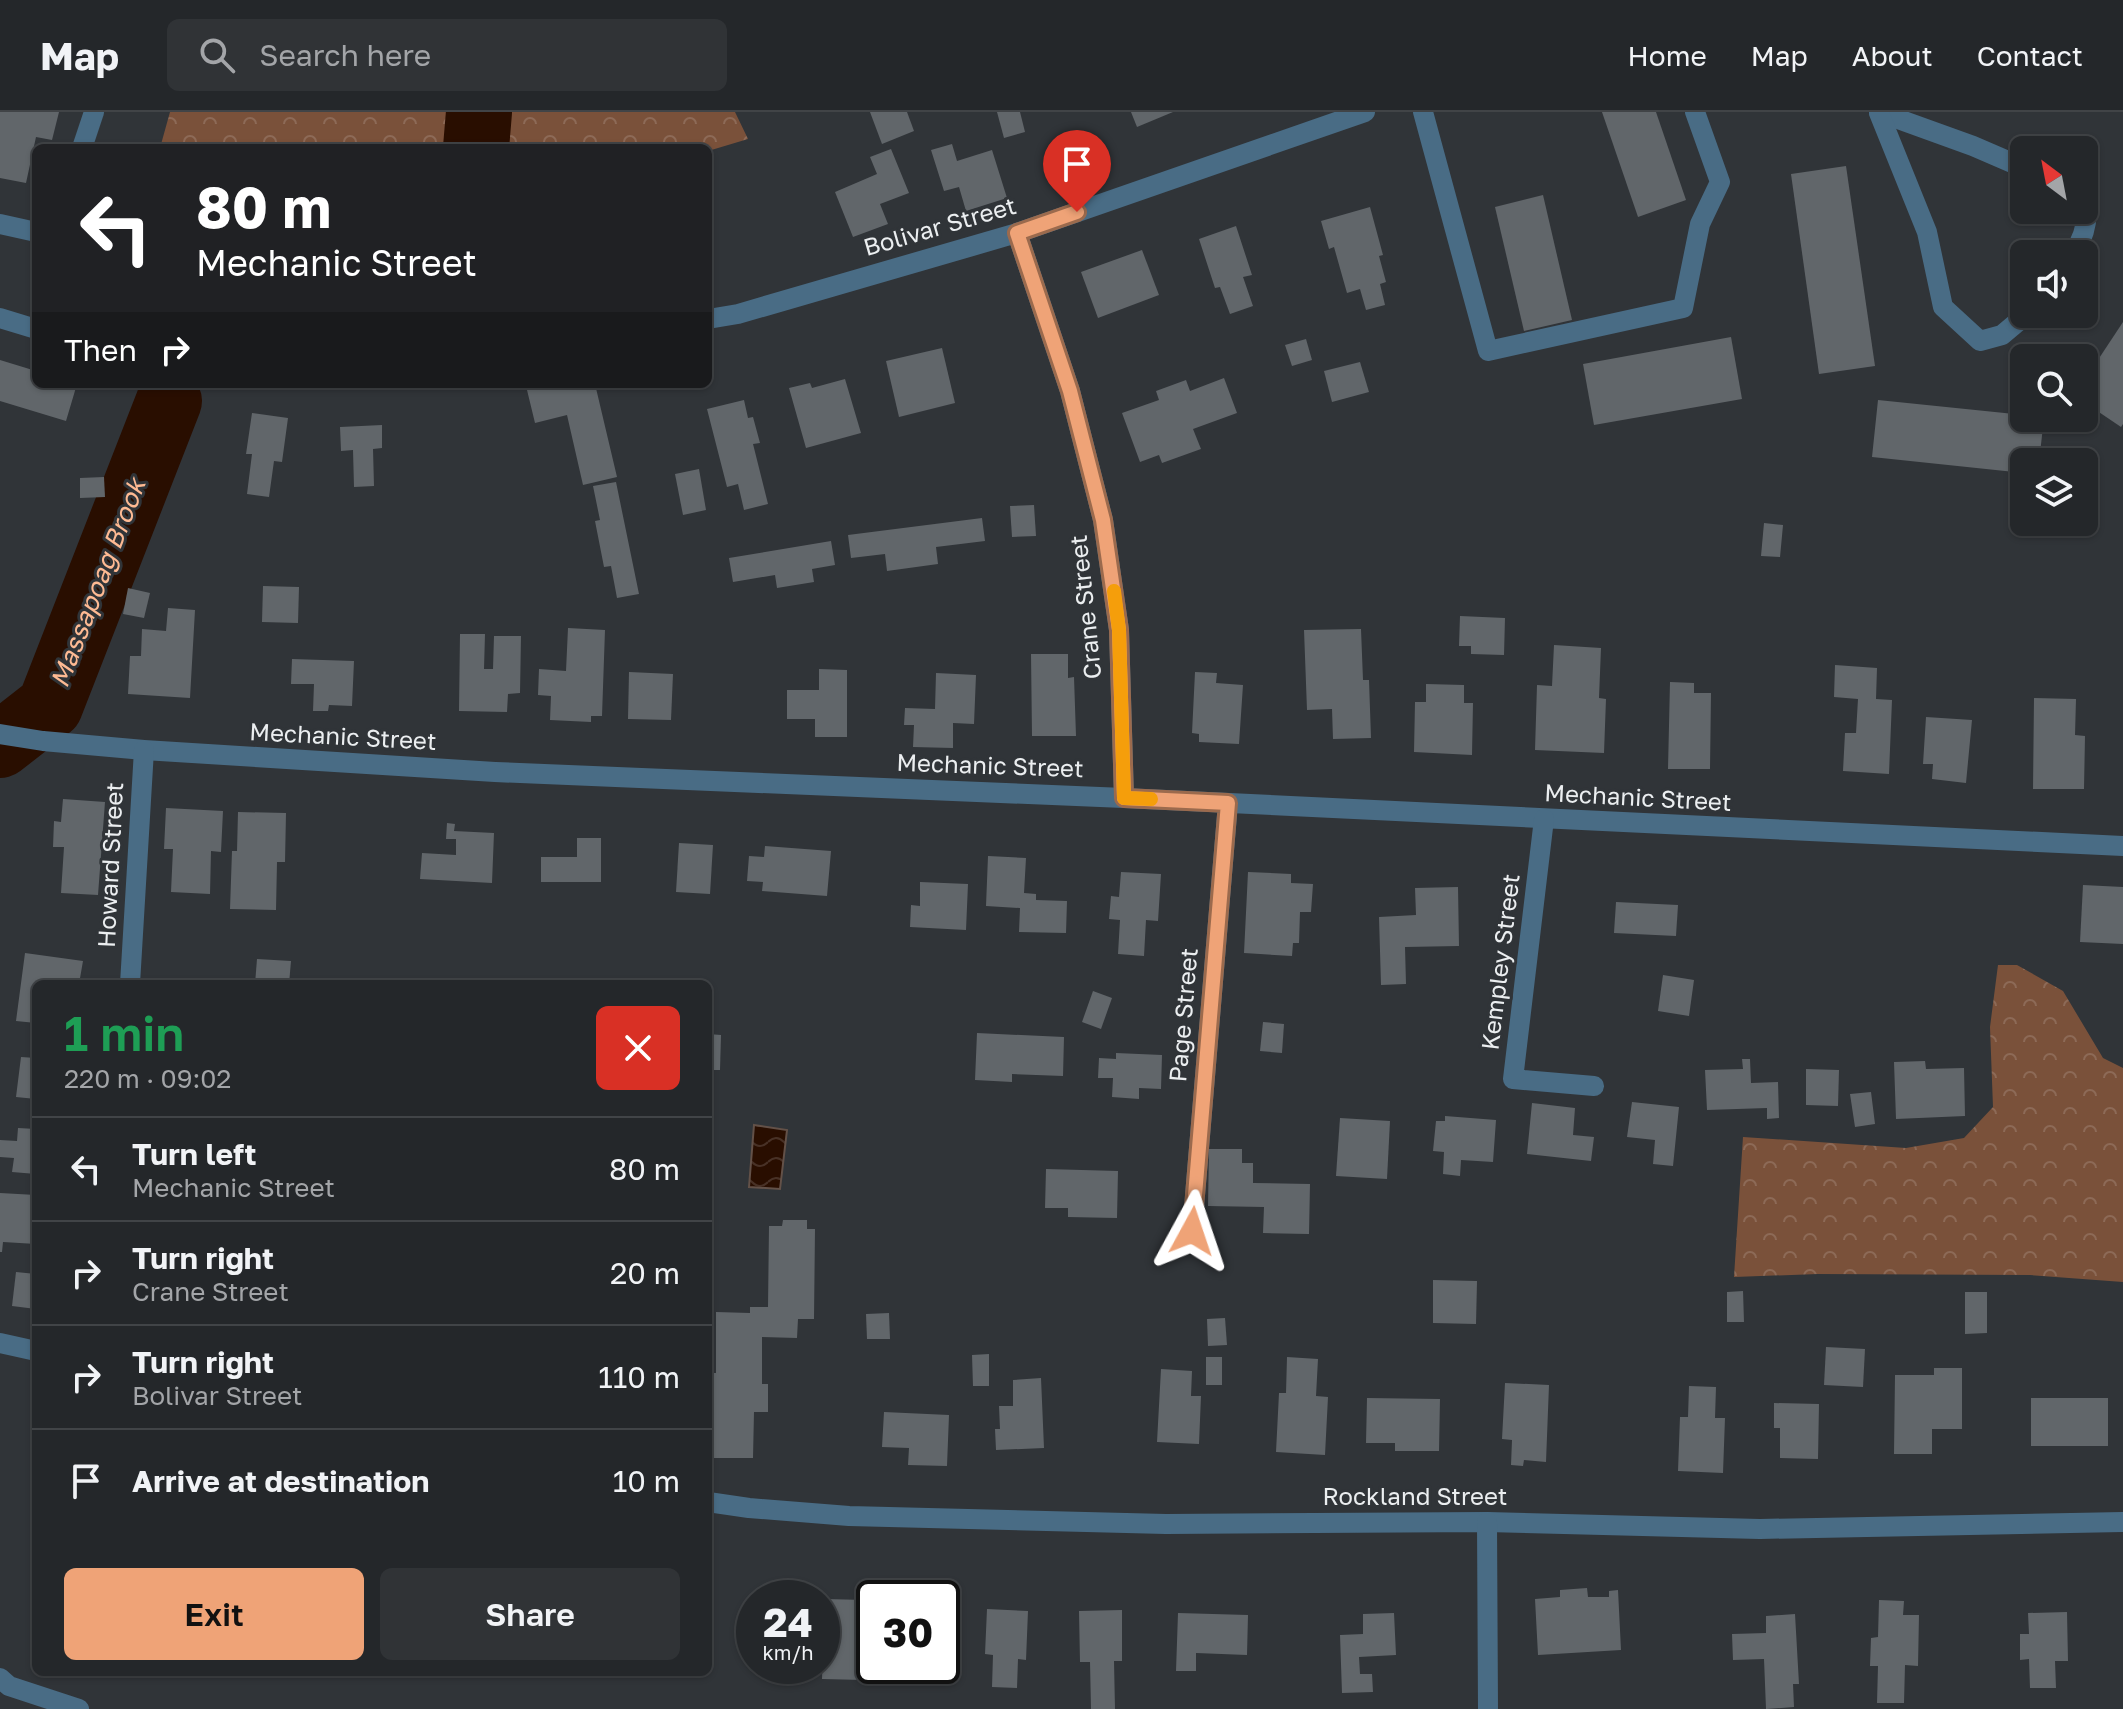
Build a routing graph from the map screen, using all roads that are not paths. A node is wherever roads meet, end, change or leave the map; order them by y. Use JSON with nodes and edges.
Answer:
{"nodes":[{"id":1,"x":94,"y":112,"type":"edge"},
{"id":2,"x":1365,"y":112,"type":"edge"},
{"id":3,"x":1423,"y":112,"type":"edge"},
{"id":4,"x":1695,"y":112,"type":"edge"},
{"id":5,"x":1879,"y":112,"type":"edge"},
{"id":6,"x":83,"y":144,"type":"edge"},
{"id":7,"x":2010,"y":162,"type":"edge"},
{"id":8,"x":0,"y":224,"type":"edge"},
{"id":9,"x":32,"y":231,"type":"edge"},
{"id":10,"x":1017,"y":233,"type":"junction"},
{"id":11,"x":0,"y":318,"type":"edge"},
{"id":12,"x":712,"y":318,"type":"edge"},
{"id":13,"x":32,"y":325,"type":"edge"},
{"id":14,"x":2010,"y":328,"type":"edge"},
{"id":15,"x":0,"y":734,"type":"edge"},
{"id":16,"x":144,"y":750,"type":"junction"},
{"id":17,"x":1124,"y":798,"type":"junction"},
{"id":18,"x":1228,"y":803,"type":"junction"},
{"id":19,"x":1544,"y":819,"type":"junction"},
{"id":20,"x":2123,"y":846,"type":"edge"},
{"id":21,"x":130,"y":980,"type":"edge"},
{"id":22,"x":1594,"y":1086,"type":"dead end"},
{"id":23,"x":1192,"y":1231,"type":"dead end"},
{"id":24,"x":0,"y":1343,"type":"edge"},
{"id":25,"x":32,"y":1350,"type":"edge"},
{"id":26,"x":712,"y":1503,"type":"edge"},
{"id":27,"x":1487,"y":1522,"type":"junction"},
{"id":28,"x":2123,"y":1522,"type":"edge"},
{"id":29,"x":0,"y":1678,"type":"edge"},
{"id":30,"x":79,"y":1709,"type":"edge"},
{"id":31,"x":1488,"y":1709,"type":"edge"}],
"edges":[{"from":1,"to":6,"type":"street"},
{"from":2,"to":10,"type":"street","name":"Bolivar Street"},
{"from":3,"to":4,"type":"street"},
{"from":5,"to":7,"type":"street"},
{"from":5,"to":14,"type":"street"},
{"from":8,"to":9,"type":"street"},
{"from":10,"to":12,"type":"street","name":"Bolivar Street"},
{"from":10,"to":17,"type":"street","name":"Crane Street"},
{"from":11,"to":13,"type":"street"},
{"from":15,"to":16,"type":"street","name":"Mechanic Street"},
{"from":16,"to":17,"type":"street","name":"Mechanic Street"},
{"from":16,"to":21,"type":"street","name":"Howard Street"},
{"from":17,"to":18,"type":"street","name":"Mechanic Street"},
{"from":18,"to":19,"type":"street","name":"Mechanic Street"},
{"from":18,"to":23,"type":"street","name":"Page Street"},
{"from":19,"to":20,"type":"street","name":"Mechanic Street"},
{"from":19,"to":22,"type":"street","name":"Kempley Street"},
{"from":24,"to":25,"type":"street"},
{"from":26,"to":27,"type":"street","name":"Rockland Street"},
{"from":27,"to":28,"type":"street","name":"Rockland Street"},
{"from":27,"to":31,"type":"street"},
{"from":29,"to":30,"type":"street"}]}
